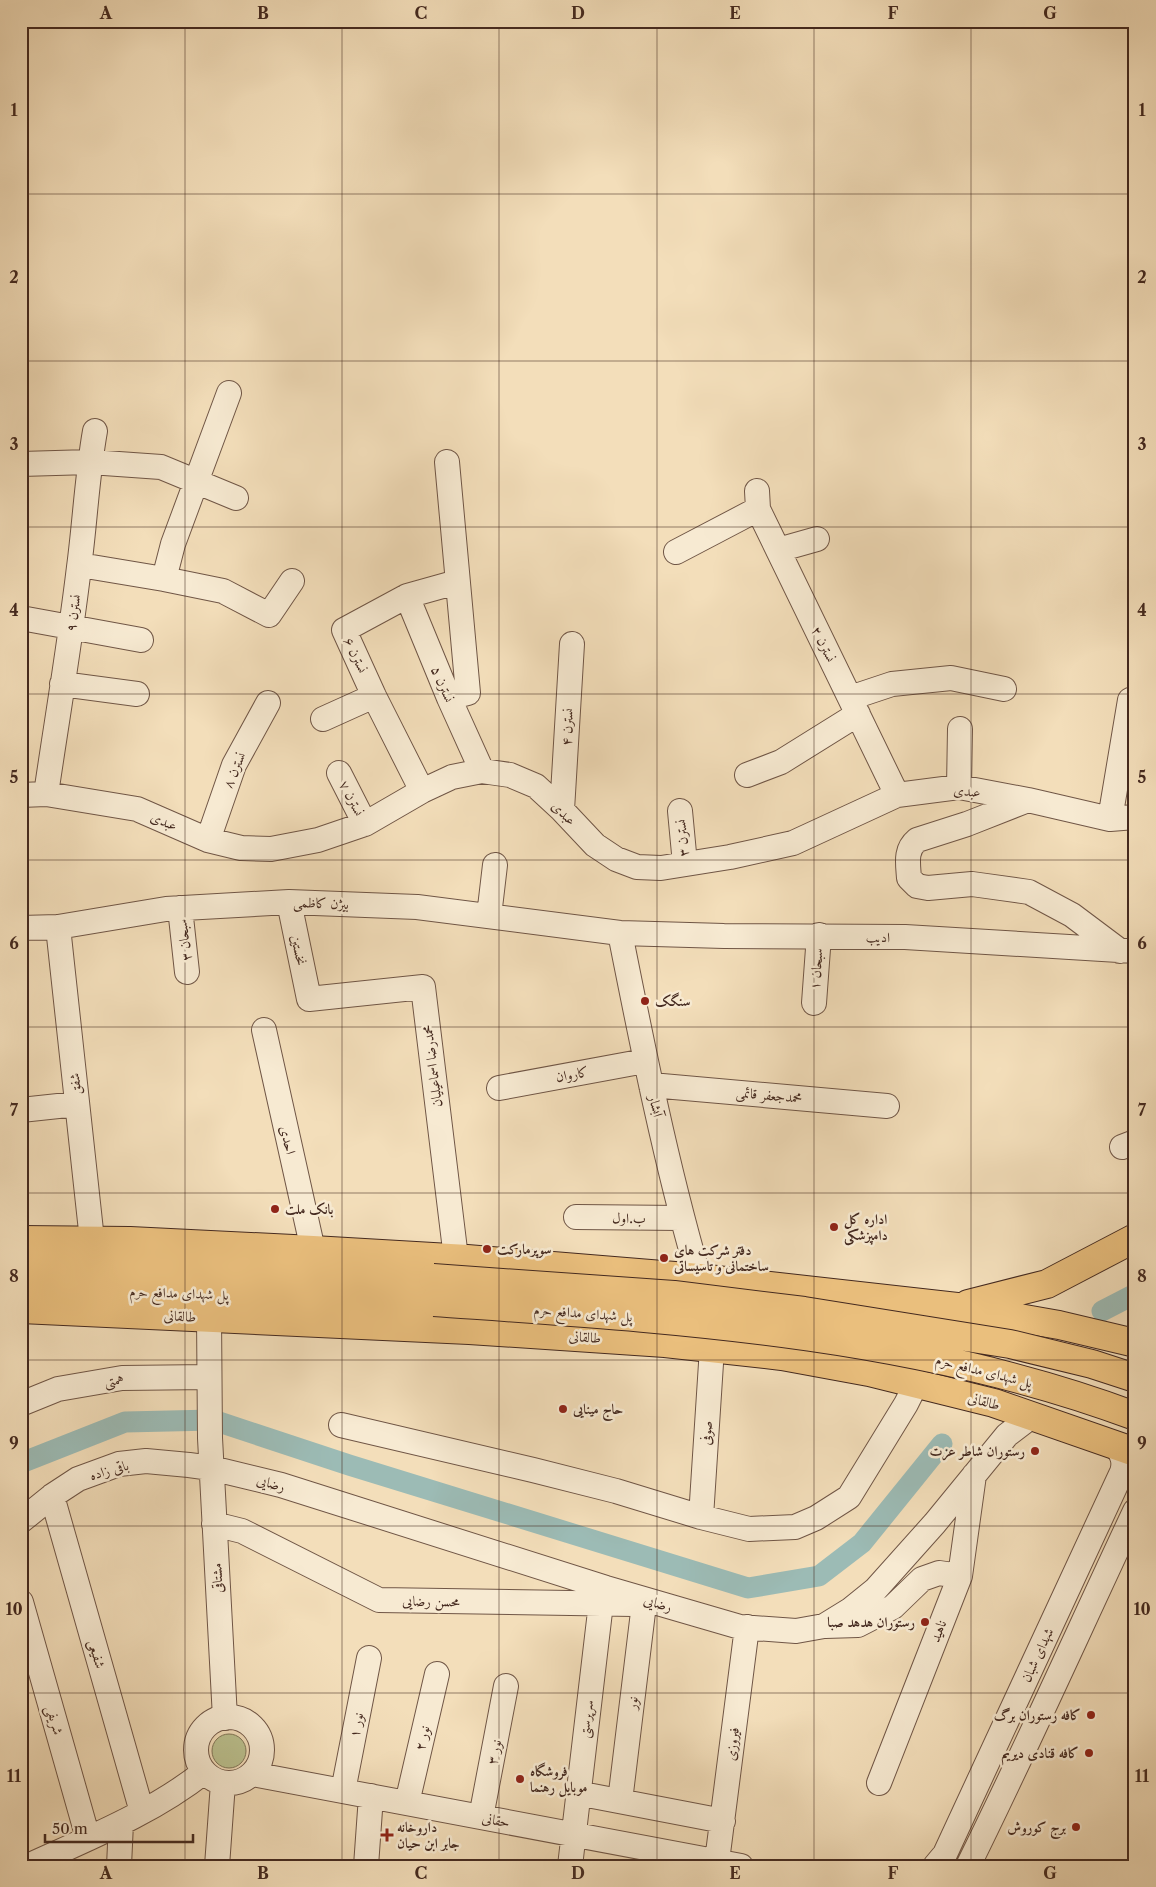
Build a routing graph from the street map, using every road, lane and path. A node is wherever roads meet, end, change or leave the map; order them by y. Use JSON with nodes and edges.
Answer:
{"nodes":[{"id":1,"x":229,"y":393,"type":"dead end"},
{"id":2,"x":95,"y":431,"type":"dead end"},
{"id":3,"x":90,"y":462,"type":"junction"},
{"id":4,"x":447,"y":462,"type":"dead end"},
{"id":5,"x":21,"y":464,"type":"edge"},
{"id":6,"x":195,"y":481,"type":"junction"},
{"id":7,"x":236,"y":498,"type":"dead end"},
{"id":8,"x":818,"y":539,"type":"dead end"},
{"id":9,"x":778,"y":550,"type":"junction"},
{"id":10,"x":676,"y":552,"type":"dead end"},
{"id":11,"x":80,"y":565,"type":"junction"},
{"id":12,"x":164,"y":579,"type":"junction"},
{"id":13,"x":292,"y":581,"type":"dead end"},
{"id":14,"x":457,"y":582,"type":"junction"},
{"id":15,"x":407,"y":596,"type":"junction"},
{"id":16,"x":21,"y":618,"type":"edge"},
{"id":17,"x":72,"y":626,"type":"junction"},
{"id":18,"x":141,"y":640,"type":"dead end"},
{"id":19,"x":572,"y":644,"type":"dead end"},
{"id":20,"x":62,"y":684,"type":"junction"},
{"id":21,"x":1004,"y":690,"type":"dead end"},
{"id":22,"x":137,"y":694,"type":"dead end"},
{"id":23,"x":374,"y":696,"type":"junction"},
{"id":24,"x":449,"y":698,"type":"junction"},
{"id":25,"x":1130,"y":700,"type":"dead end"},
{"id":26,"x":268,"y":703,"type":"dead end"},
{"id":27,"x":854,"y":706,"type":"junction"},
{"id":28,"x":323,"y":719,"type":"dead end"},
{"id":29,"x":960,"y":730,"type":"dead end"},
{"id":30,"x":482,"y":771,"type":"junction"},
{"id":31,"x":339,"y":773,"type":"dead end"},
{"id":32,"x":747,"y":775,"type":"dead end"},
{"id":33,"x":958,"y":787,"type":"junction"},
{"id":34,"x":422,"y":791,"type":"junction"},
{"id":35,"x":46,"y":794,"type":"junction"},
{"id":36,"x":21,"y":795,"type":"edge"},
{"id":37,"x":897,"y":795,"type":"junction"},
{"id":38,"x":1028,"y":800,"type":"junction"},
{"id":39,"x":562,"y":810,"type":"junction"},
{"id":40,"x":680,"y":811,"type":"dead end"},
{"id":41,"x":1135,"y":817,"type":"edge"},
{"id":42,"x":1110,"y":819,"type":"junction"},
{"id":43,"x":365,"y":824,"type":"junction"},
{"id":44,"x":208,"y":840,"type":"junction"},
{"id":45,"x":685,"y":864,"type":"junction"},
{"id":46,"x":495,"y":865,"type":"dead end"},
{"id":47,"x":289,"y":902,"type":"junction"},
{"id":48,"x":180,"y":908,"type":"junction"},
{"id":49,"x":489,"y":916,"type":"junction"},
{"id":50,"x":58,"y":926,"type":"junction"},
{"id":51,"x":21,"y":928,"type":"edge"},
{"id":52,"x":620,"y":933,"type":"junction"},
{"id":53,"x":819,"y":936,"type":"junction"},
{"id":54,"x":1128,"y":951,"type":"edge"},
{"id":55,"x":187,"y":972,"type":"dead end"},
{"id":56,"x":309,"y":999,"type":"joint"},
{"id":57,"x":814,"y":1003,"type":"dead end"},
{"id":58,"x":264,"y":1030,"type":"dead end"},
{"id":59,"x":645,"y":1061,"type":"junction"},
{"id":60,"x":651,"y":1085,"type":"junction"},
{"id":61,"x":500,"y":1088,"type":"dead end"},
{"id":62,"x":77,"y":1104,"type":"junction"},
{"id":63,"x":887,"y":1106,"type":"dead end"},
{"id":64,"x":21,"y":1110,"type":"edge"},
{"id":65,"x":576,"y":1217,"type":"dead end"},
{"id":66,"x":681,"y":1218,"type":"junction"},
{"id":67,"x":1135,"y":1238,"type":"edge"},
{"id":68,"x":21,"y":1240,"type":"edge"},
{"id":69,"x":92,"y":1240,"type":"junction"},
{"id":70,"x":313,"y":1250,"type":"junction"},
{"id":71,"x":462,"y":1259,"type":"junction"},
{"id":72,"x":21,"y":1263,"type":"edge"},
{"id":73,"x":586,"y":1268,"type":"junction"},
{"id":74,"x":698,"y":1278,"type":"junction"},
{"id":75,"x":21,"y":1288,"type":"edge"},
{"id":76,"x":433,"y":1290,"type":"junction"},
{"id":77,"x":957,"y":1307,"type":"junction"},
{"id":78,"x":21,"y":1309,"type":"edge"},
{"id":79,"x":1017,"y":1316,"type":"junction"},
{"id":80,"x":209,"y":1317,"type":"junction"},
{"id":81,"x":468,"y":1330,"type":"junction"},
{"id":82,"x":589,"y":1338,"type":"junction"},
{"id":83,"x":1135,"y":1343,"type":"edge"},
{"id":84,"x":712,"y":1348,"type":"junction"},
{"id":85,"x":1135,"y":1378,"type":"edge"},
{"id":86,"x":916,"y":1384,"type":"junction"},
{"id":87,"x":209,"y":1385,"type":"junction"},
{"id":88,"x":994,"y":1403,"type":"junction"},
{"id":89,"x":21,"y":1404,"type":"edge"},
{"id":90,"x":1032,"y":1416,"type":"junction"},
{"id":91,"x":1135,"y":1416,"type":"edge"},
{"id":92,"x":342,"y":1425,"type":"dead end"},
{"id":93,"x":1124,"y":1447,"type":"edge"},
{"id":94,"x":211,"y":1468,"type":"junction"},
{"id":95,"x":974,"y":1474,"type":"junction"},
{"id":96,"x":52,"y":1496,"type":"junction"},
{"id":97,"x":1135,"y":1511,"type":"edge"},
{"id":98,"x":701,"y":1517,"type":"junction"},
{"id":99,"x":21,"y":1521,"type":"edge"},
{"id":100,"x":214,"y":1524,"type":"junction"},
{"id":101,"x":960,"y":1576,"type":"junction"},
{"id":102,"x":21,"y":1602,"type":"edge"},
{"id":103,"x":601,"y":1604,"type":"junction"},
{"id":104,"x":655,"y":1604,"type":"junction"},
{"id":105,"x":824,"y":1626,"type":"junction"},
{"id":106,"x":747,"y":1627,"type":"junction"},
{"id":107,"x":369,"y":1658,"type":"dead end"},
{"id":108,"x":436,"y":1674,"type":"dead end"},
{"id":109,"x":506,"y":1686,"type":"dead end"},
{"id":110,"x":225,"y":1718,"type":"junction"},
{"id":111,"x":252,"y":1774,"type":"junction"},
{"id":112,"x":214,"y":1778,"type":"junction"},
{"id":113,"x":879,"y":1783,"type":"dead end"},
{"id":114,"x":343,"y":1791,"type":"junction"},
{"id":115,"x":577,"y":1793,"type":"junction"},
{"id":116,"x":371,"y":1796,"type":"junction"},
{"id":117,"x":620,"y":1801,"type":"junction"},
{"id":118,"x":407,"y":1803,"type":"junction"},
{"id":119,"x":142,"y":1812,"type":"junction"},
{"id":120,"x":481,"y":1817,"type":"junction"},
{"id":121,"x":723,"y":1821,"type":"junction"},
{"id":122,"x":121,"y":1823,"type":"junction"},
{"id":123,"x":572,"y":1834,"type":"junction"},
{"id":124,"x":88,"y":1838,"type":"junction"},
{"id":125,"x":663,"y":1859,"type":"edge"},
{"id":126,"x":717,"y":1861,"type":"junction"},
{"id":127,"x":28,"y":1866,"type":"edge"},
{"id":128,"x":119,"y":1866,"type":"edge"},
{"id":129,"x":217,"y":1866,"type":"edge"},
{"id":130,"x":366,"y":1866,"type":"edge"},
{"id":131,"x":570,"y":1866,"type":"edge"},
{"id":132,"x":741,"y":1866,"type":"edge"},
{"id":133,"x":935,"y":1866,"type":"edge"},
{"id":134,"x":968,"y":1866,"type":"edge"}],
"edges":[{"from":1,"to":6,"type":"street"},
{"from":2,"to":3,"type":"street","name":"نسترن ۹"},
{"from":3,"to":5,"type":"street"},
{"from":3,"to":6,"type":"street"},
{"from":3,"to":11,"type":"street","name":"نسترن ۹"},
{"from":4,"to":14,"type":"street"},
{"from":6,"to":7,"type":"street"},
{"from":6,"to":12,"type":"street"},
{"from":8,"to":9,"type":"street"},
{"from":9,"to":10,"type":"street","name":"نسترن ۲"},
{"from":9,"to":27,"type":"street","name":"نسترن ۲"},
{"from":11,"to":12,"type":"street"},
{"from":11,"to":17,"type":"street","name":"نسترن ۹"},
{"from":12,"to":13,"type":"street"},
{"from":14,"to":15,"type":"street","name":"نسترن ۶"},
{"from":14,"to":24,"type":"street"},
{"from":15,"to":23,"type":"street","name":"نسترن ۶"},
{"from":15,"to":24,"type":"street","name":"نسترن ۵"},
{"from":16,"to":17,"type":"street"},
{"from":17,"to":18,"type":"street"},
{"from":17,"to":20,"type":"street","name":"نسترن ۹"},
{"from":19,"to":39,"type":"street","name":"نسترن ۴"},
{"from":20,"to":22,"type":"street"},
{"from":20,"to":35,"type":"street","name":"نسترن ۹"},
{"from":21,"to":27,"type":"street"},
{"from":23,"to":28,"type":"street"},
{"from":23,"to":34,"type":"street","name":"نسترن ۶"},
{"from":24,"to":30,"type":"street","name":"نسترن ۵"},
{"from":25,"to":42,"type":"street"},
{"from":26,"to":44,"type":"street","name":"نسترن ۸"},
{"from":27,"to":32,"type":"street"},
{"from":27,"to":37,"type":"street","name":"نسترن ۲"},
{"from":29,"to":33,"type":"street"},
{"from":30,"to":34,"type":"street","name":"عبدی"},
{"from":30,"to":39,"type":"street","name":"عبدی"},
{"from":31,"to":43,"type":"street","name":"نسترن ۷"},
{"from":33,"to":37,"type":"street","name":"عبدی"},
{"from":33,"to":38,"type":"street","name":"عبدی"},
{"from":34,"to":43,"type":"street","name":"عبدی"},
{"from":35,"to":36,"type":"street","name":"عبدی"},
{"from":35,"to":44,"type":"street","name":"عبدی"},
{"from":37,"to":45,"type":"street","name":"عبدی"},
{"from":38,"to":42,"type":"street","name":"عبدی"},
{"from":38,"to":54,"type":"street"},
{"from":39,"to":45,"type":"street","name":"عبدی"},
{"from":40,"to":45,"type":"street","name":"نسترن ۳"},
{"from":41,"to":42,"type":"street","name":"عبدی"},
{"from":43,"to":44,"type":"street","name":"عبدی"},
{"from":46,"to":49,"type":"street"},
{"from":47,"to":48,"type":"street","name":"بیژن کاظمی"},
{"from":47,"to":49,"type":"street","name":"بیژن کاظمی"},
{"from":47,"to":56,"type":"street","name":"نخستین"},
{"from":48,"to":50,"type":"street","name":"بیژن کاظمی"},
{"from":48,"to":55,"type":"street","name":"سبحان ۳"},
{"from":49,"to":52,"type":"street","name":"بیژن کاظمی"},
{"from":50,"to":51,"type":"street","name":"بیژن کاظمی"},
{"from":50,"to":62,"type":"street","name":"شفق"},
{"from":52,"to":53,"type":"street","name":"ادیب"},
{"from":52,"to":59,"type":"street","name":"آبشار"},
{"from":53,"to":54,"type":"street","name":"ادیب"},
{"from":53,"to":57,"type":"street","name":"سبحان ۱"},
{"from":56,"to":71,"type":"street","name":"محمدرضا اسماعیلیان"},
{"from":58,"to":70,"type":"street","name":"احدی"},
{"from":59,"to":60,"type":"street","name":"آبشار"},
{"from":59,"to":61,"type":"street","name":"کاروان"},
{"from":60,"to":63,"type":"street","name":"محمدجعفر قائمی"},
{"from":60,"to":66,"type":"street","name":"آبشار"},
{"from":62,"to":64,"type":"street"},
{"from":62,"to":69,"type":"street","name":"شفق"},
{"from":65,"to":66,"type":"street","name":"ب.اول"},
{"from":66,"to":74,"type":"street","name":"آبشار"},
{"from":67,"to":77,"type":"main road"},
{"from":68,"to":69,"type":"main road"},
{"from":69,"to":70,"type":"main road"},
{"from":70,"to":71,"type":"main road"},
{"from":71,"to":73,"type":"main road"},
{"from":71,"to":81,"type":"main road"},
{"from":72,"to":76,"type":"main road","name":"پل شهدای مدافع حرم"},
{"from":73,"to":74,"type":"main road"},
{"from":73,"to":82,"type":"main road"},
{"from":74,"to":77,"type":"main road"},
{"from":75,"to":76,"type":"main road","name":"پل شهدای مدافع حرم"},
{"from":76,"to":85,"type":"main road","name":"پل شهدای مدافع حرم","bridge":true},
{"from":76,"to":91,"type":"main road","name":"پل شهدای مدافع حرم","bridge":true},
{"from":77,"to":79,"type":"main road"},
{"from":78,"to":80,"type":"main road","name":"طالقانی"},
{"from":79,"to":83,"type":"main road"},
{"from":79,"to":88,"type":"main road"},
{"from":80,"to":81,"type":"main road","name":"طالقانی"},
{"from":80,"to":87,"type":"street","name":"مشتاقی"},
{"from":81,"to":82,"type":"main road","name":"طالقانی"},
{"from":82,"to":84,"type":"main road","name":"طالقانی"},
{"from":84,"to":86,"type":"main road","name":"طالقانی"},
{"from":84,"to":98,"type":"street","name":"صوفی"},
{"from":86,"to":88,"type":"main road","name":"طالقانی"},
{"from":86,"to":98,"type":"street"},
{"from":87,"to":89,"type":"street","name":"همتی"},
{"from":87,"to":94,"type":"street","name":"مشتاقی"},
{"from":88,"to":90,"type":"main road","name":"طالقانی"},
{"from":90,"to":93,"type":"main road","name":"طالقانی"},
{"from":90,"to":95,"type":"street","name":"رضایی"},
{"from":92,"to":98,"type":"street"},
{"from":93,"to":133,"type":"street","name":"شهدای شبان"},
{"from":94,"to":96,"type":"street","name":"باقی زاده"},
{"from":94,"to":100,"type":"street","name":"مشتاقی"},
{"from":94,"to":104,"type":"street","name":"رضایی"},
{"from":95,"to":101,"type":"street","name":"ناهید"},
{"from":95,"to":105,"type":"street","name":"رضایی"},
{"from":96,"to":99,"type":"street","name":"باقی زاده"},
{"from":96,"to":119,"type":"street","name":"شفیعی"},
{"from":97,"to":134,"type":"street","name":"شهدای شبان"},
{"from":100,"to":103,"type":"street","name":"محسن رضایی"},
{"from":100,"to":110,"type":"street","name":"مشتاقی"},
{"from":101,"to":105,"type":"street"},
{"from":101,"to":113,"type":"street","name":"ناهید"},
{"from":102,"to":124,"type":"street","name":"شریفی"},
{"from":103,"to":104,"type":"street","name":"محسن رضایی"},
{"from":103,"to":115,"type":"street","name":"سرپرستی"},
{"from":104,"to":106,"type":"street","name":"رضایی"},
{"from":104,"to":117,"type":"street","name":"نور"},
{"from":105,"to":106,"type":"street","name":"رضایی"},
{"from":106,"to":121,"type":"street","name":"فیروزی"},
{"from":107,"to":114,"type":"street","name":"نور ۱"},
{"from":108,"to":118,"type":"street","name":"نور ۲"},
{"from":109,"to":120,"type":"street","name":"نور ۳"},
{"from":110,"to":111,"type":"street"},
{"from":110,"to":112,"type":"street"},
{"from":111,"to":112,"type":"street"},
{"from":111,"to":114,"type":"street","name":"حقانی"},
{"from":112,"to":119,"type":"street"},
{"from":112,"to":129,"type":"street"},
{"from":114,"to":116,"type":"street","name":"حقانی"},
{"from":115,"to":117,"type":"street"},
{"from":115,"to":123,"type":"street","name":"سرپرستی"},
{"from":116,"to":118,"type":"street","name":"حقانی"},
{"from":116,"to":130,"type":"street"},
{"from":117,"to":121,"type":"street"},
{"from":118,"to":120,"type":"street","name":"حقانی"},
{"from":119,"to":122,"type":"street"},
{"from":120,"to":123,"type":"street","name":"حقانی"},
{"from":121,"to":126,"type":"street","name":"فیروزی"},
{"from":122,"to":124,"type":"street"},
{"from":122,"to":128,"type":"street"},
{"from":123,"to":125,"type":"street","name":"حقانی"},
{"from":123,"to":131,"type":"street","name":"سرپرستی"},
{"from":124,"to":127,"type":"street"},
{"from":125,"to":126,"type":"street","name":"حقانی"},
{"from":126,"to":132,"type":"street","name":"حقانی"}]}
